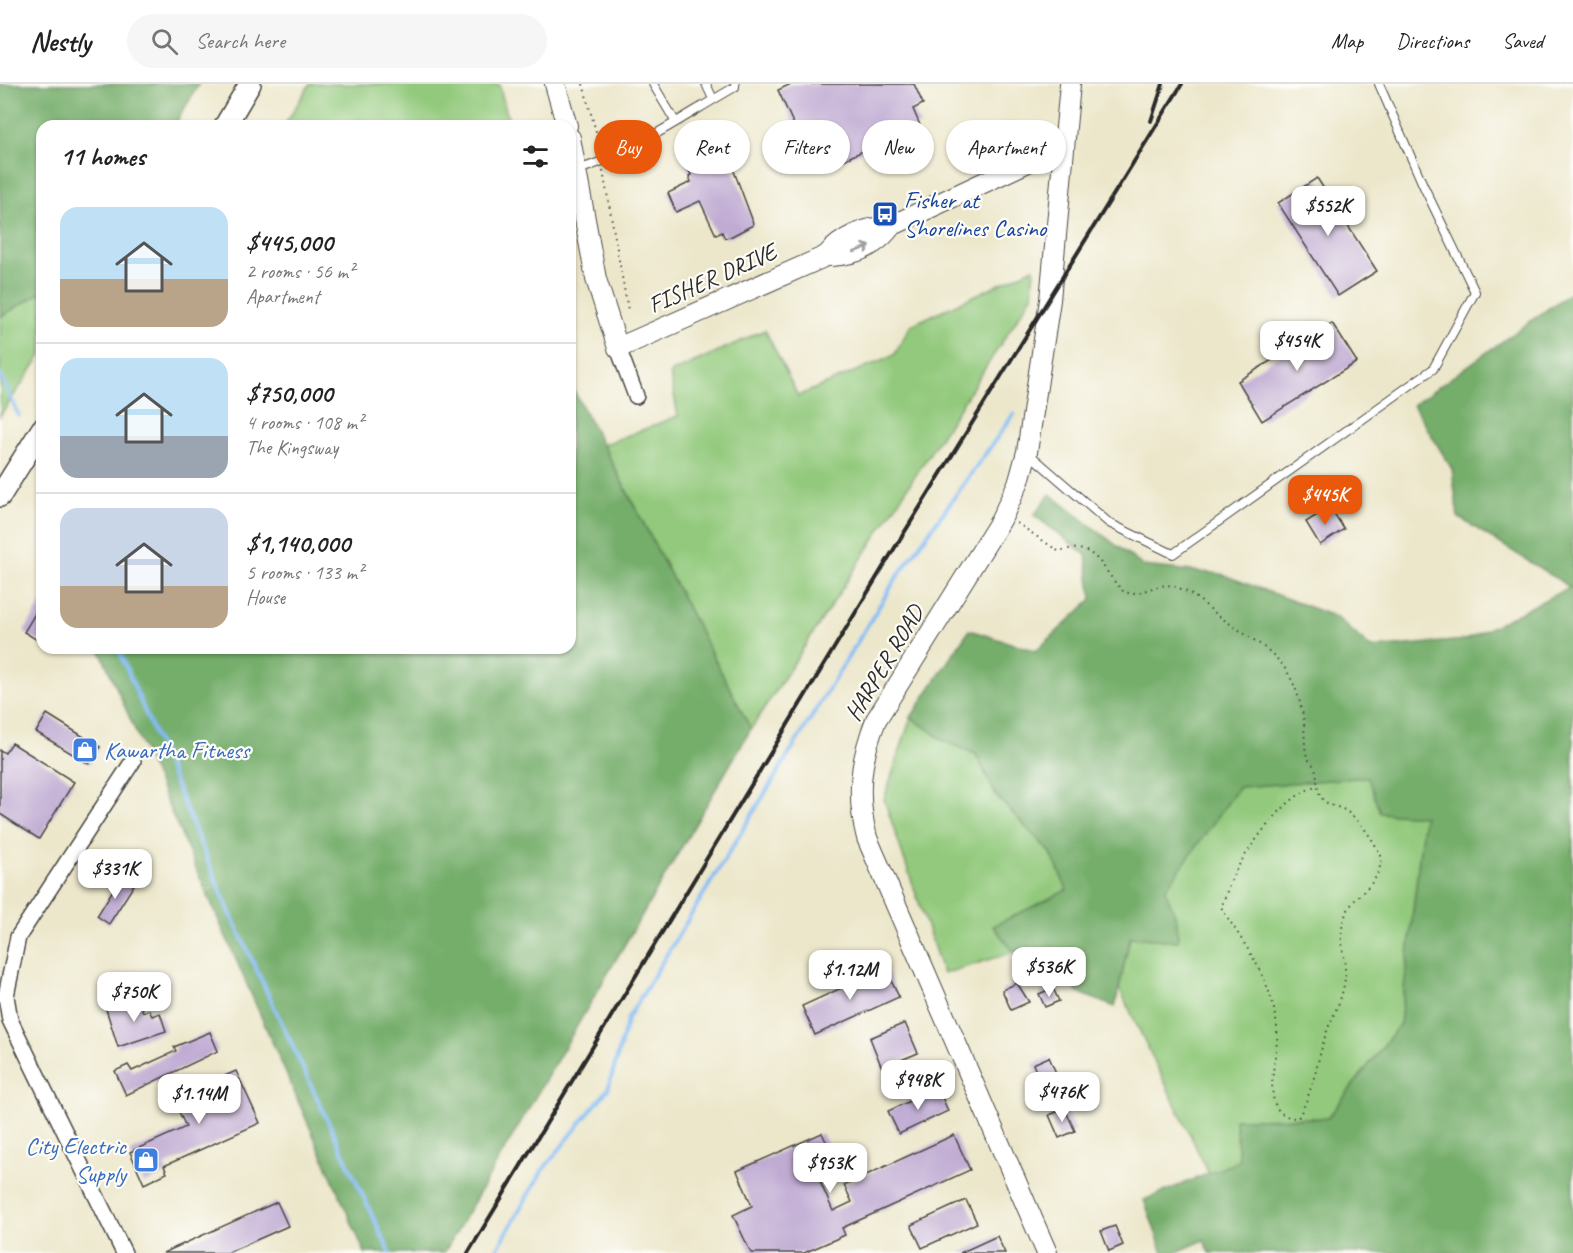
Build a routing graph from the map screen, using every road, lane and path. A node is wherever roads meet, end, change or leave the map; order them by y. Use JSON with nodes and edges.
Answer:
{"nodes":[{"id":1,"x":250,"y":84,"type":"edge"},
{"id":2,"x":555,"y":84,"type":"edge"},
{"id":3,"x":583,"y":84,"type":"edge"},
{"id":4,"x":652,"y":84,"type":"edge"},
{"id":5,"x":706,"y":84,"type":"edge"},
{"id":6,"x":735,"y":84,"type":"edge"},
{"id":7,"x":1070,"y":84,"type":"edge"},
{"id":8,"x":1379,"y":84,"type":"edge"},
{"id":9,"x":713,"y":99,"type":"junction"},
{"id":10,"x":229,"y":120,"type":"edge"},
{"id":11,"x":565,"y":120,"type":"edge"},
{"id":12,"x":674,"y":120,"type":"edge"},
{"id":13,"x":677,"y":120,"type":"edge"},
{"id":14,"x":594,"y":123,"type":"edge"},
{"id":15,"x":1066,"y":125,"type":"edge"},
{"id":16,"x":594,"y":164,"type":"edge"},
{"id":17,"x":576,"y":165,"type":"edge"},
{"id":18,"x":577,"y":170,"type":"junction"},
{"id":19,"x":604,"y":174,"type":"edge"},
{"id":20,"x":1002,"y":174,"type":"edge"},
{"id":21,"x":1061,"y":174,"type":"edge"},
{"id":22,"x":628,"y":310,"type":"dead end"},
{"id":23,"x":618,"y":348,"type":"junction"},
{"id":24,"x":636,"y":396,"type":"dead end"},
{"id":25,"x":36,"y":439,"type":"edge"},
{"id":26,"x":1028,"y":453,"type":"junction"},
{"id":27,"x":0,"y":496,"type":"edge"},
{"id":28,"x":1012,"y":520,"type":"dead end"},
{"id":29,"x":133,"y":761,"type":"dead end"},
{"id":30,"x":1319,"y":787,"type":"junction"},
{"id":31,"x":124,"y":1253,"type":"edge"},
{"id":32,"x":1047,"y":1253,"type":"edge"}],
"edges":[{"from":1,"to":10,"type":"main road"},
{"from":2,"to":11,"type":"street"},
{"from":3,"to":14,"type":"path"},
{"from":4,"to":12,"type":"lane"},
{"from":5,"to":9,"type":"lane"},
{"from":6,"to":9,"type":"lane"},
{"from":7,"to":15,"type":"street","name":"HARPER ROAD"},
{"from":8,"to":26,"type":"lane"},
{"from":9,"to":13,"type":"lane"},
{"from":16,"to":18,"type":"lane"},
{"from":17,"to":18,"type":"street"},
{"from":18,"to":23,"type":"street"},
{"from":19,"to":22,"type":"path"},
{"from":20,"to":23,"type":"street","name":"FISHER DRIVE"},
{"from":21,"to":26,"type":"street","name":"HARPER ROAD"},
{"from":23,"to":24,"type":"street"},
{"from":25,"to":27,"type":"main road"},
{"from":26,"to":32,"type":"street","name":"HARPER ROAD"},
{"from":28,"to":30,"type":"path"},
{"from":29,"to":31,"type":"street"},
{"from":30,"to":30,"type":"path"}]}
